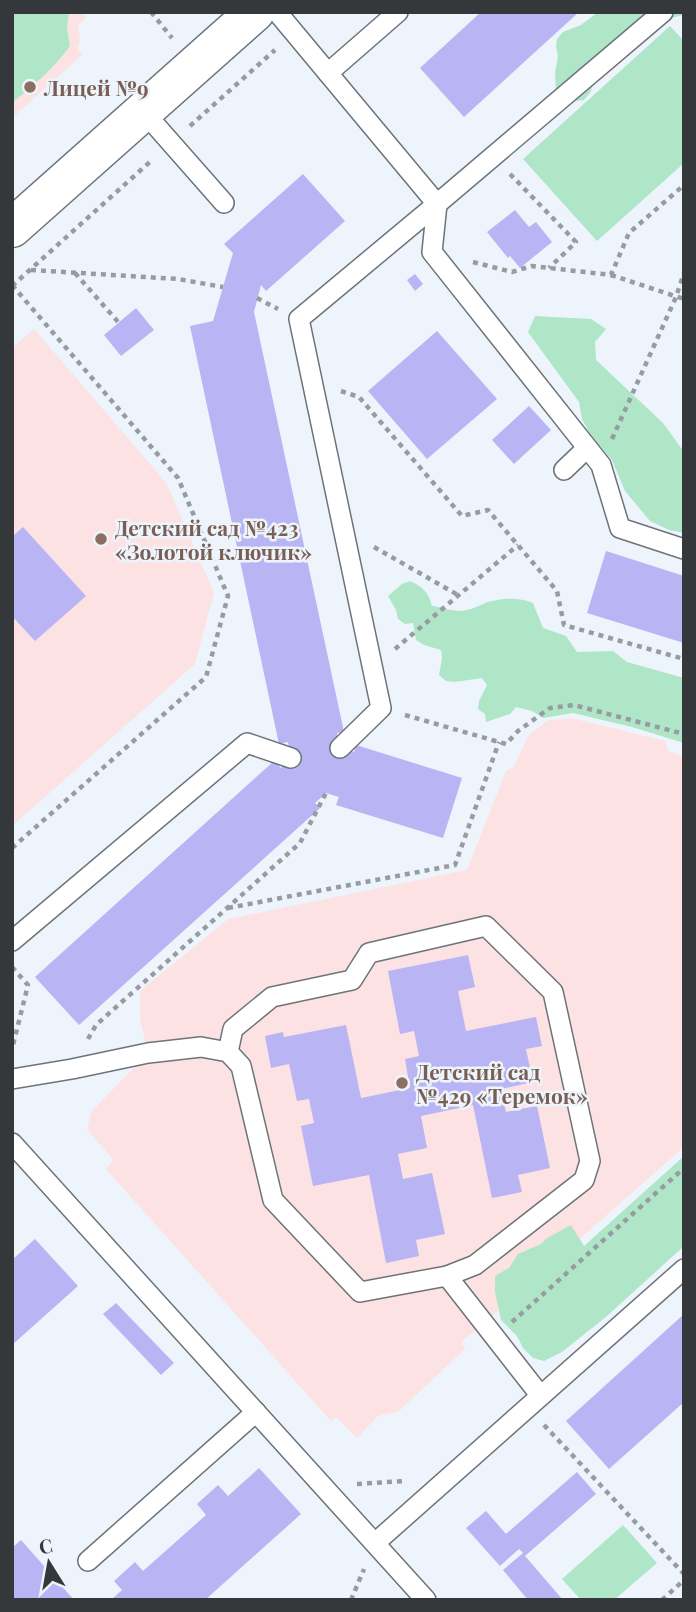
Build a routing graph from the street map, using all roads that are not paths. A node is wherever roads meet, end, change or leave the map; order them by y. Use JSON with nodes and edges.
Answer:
{"nodes":[{"id":1,"x":277,"y":12,"type":"edge"},
{"id":2,"x":398,"y":12,"type":"edge"},
{"id":3,"x":663,"y":12,"type":"edge"},
{"id":4,"x":237,"y":18,"type":"edge"},
{"id":5,"x":328,"y":73,"type":"junction"},
{"id":6,"x":143,"y":111,"type":"junction"},
{"id":7,"x":224,"y":203,"type":"dead end"},
{"id":8,"x":437,"y":204,"type":"junction"},
{"id":9,"x":12,"y":228,"type":"edge"},
{"id":10,"x":587,"y":448,"type":"junction"},
{"id":11,"x":564,"y":470,"type":"dead end"},
{"id":12,"x":684,"y":549,"type":"edge"},
{"id":13,"x":340,"y":748,"type":"dead end"},
{"id":14,"x":291,"y":758,"type":"dead end"},
{"id":15,"x":12,"y":941,"type":"edge"},
{"id":16,"x":228,"y":1052,"type":"junction"},
{"id":17,"x":12,"y":1079,"type":"edge"},
{"id":18,"x":14,"y":1150,"type":"edge"},
{"id":19,"x":684,"y":1269,"type":"edge"},
{"id":20,"x":447,"y":1276,"type":"junction"},
{"id":21,"x":540,"y":1395,"type":"junction"},
{"id":22,"x":256,"y":1412,"type":"junction"},
{"id":23,"x":374,"y":1543,"type":"junction"},
{"id":24,"x":88,"y":1561,"type":"dead end"},
{"id":25,"x":426,"y":1600,"type":"edge"}],
"edges":[{"from":1,"to":5,"type":"lane"},
{"from":2,"to":5,"type":"lane"},
{"from":3,"to":8,"type":"lane"},
{"from":4,"to":6,"type":"street"},
{"from":5,"to":8,"type":"lane"},
{"from":6,"to":7,"type":"lane"},
{"from":6,"to":9,"type":"street"},
{"from":8,"to":10,"type":"lane"},
{"from":8,"to":13,"type":"lane"},
{"from":10,"to":11,"type":"lane"},
{"from":10,"to":12,"type":"lane"},
{"from":14,"to":15,"type":"lane"},
{"from":16,"to":17,"type":"lane"},
{"from":16,"to":20,"type":"lane"},
{"from":16,"to":20,"type":"lane"},
{"from":18,"to":22,"type":"lane"},
{"from":19,"to":21,"type":"lane"},
{"from":20,"to":21,"type":"lane"},
{"from":21,"to":23,"type":"lane"},
{"from":22,"to":23,"type":"lane"},
{"from":22,"to":24,"type":"lane"},
{"from":23,"to":25,"type":"lane"}]}
